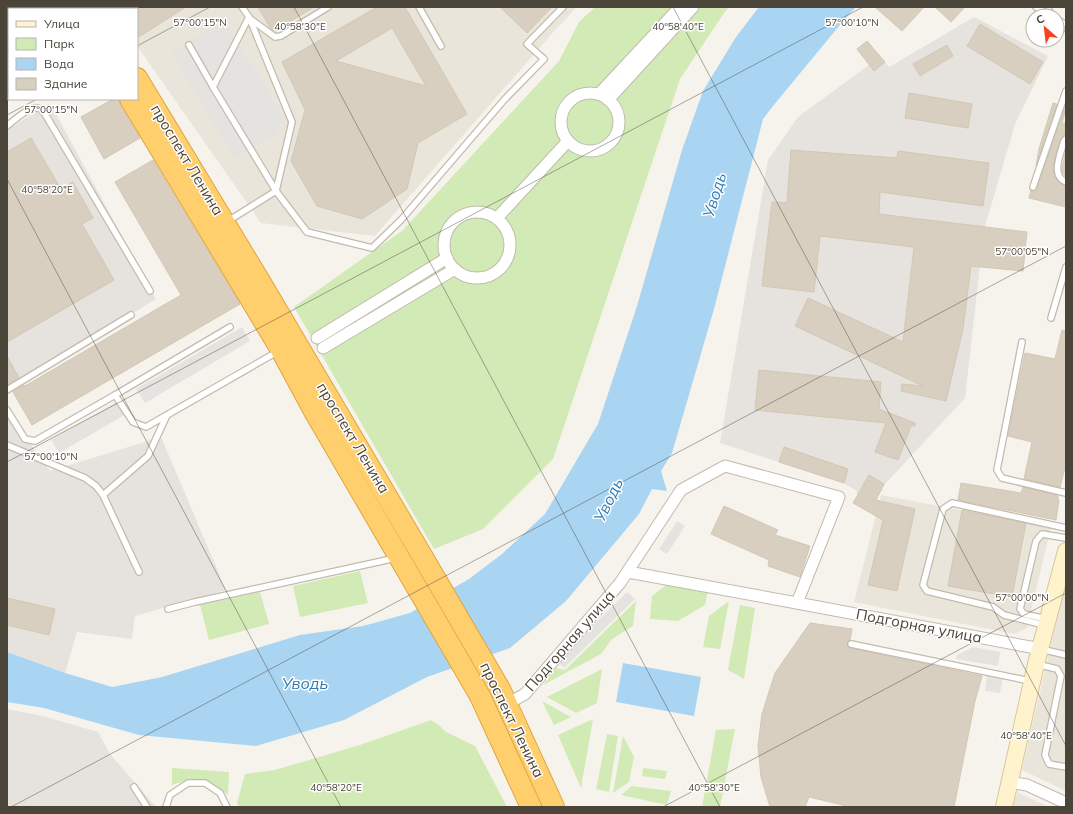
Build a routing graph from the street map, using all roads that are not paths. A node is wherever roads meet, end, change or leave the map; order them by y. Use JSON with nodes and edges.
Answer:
{"nodes":[{"id":1,"x":242,"y":7,"type":"edge"},
{"id":2,"x":328,"y":7,"type":"edge"},
{"id":3,"x":419,"y":7,"type":"edge"},
{"id":4,"x":563,"y":7,"type":"edge"},
{"id":5,"x":680,"y":7,"type":"edge"},
{"id":6,"x":693,"y":7,"type":"edge"},
{"id":7,"x":248,"y":17,"type":"junction"},
{"id":8,"x":189,"y":45,"type":"dead end"},
{"id":9,"x":441,"y":46,"type":"dead end"},
{"id":10,"x":138,"y":80,"type":"edge"},
{"id":11,"x":213,"y":87,"type":"junction"},
{"id":12,"x":1066,"y":92,"type":"edge"},
{"id":13,"x":604,"y":97,"type":"junction"},
{"id":14,"x":131,"y":100,"type":"edge"},
{"id":15,"x":7,"y":126,"type":"edge"},
{"id":16,"x":1066,"y":139,"type":"edge"},
{"id":17,"x":568,"y":141,"type":"junction"},
{"id":18,"x":1066,"y":182,"type":"edge"},
{"id":19,"x":1033,"y":187,"type":"dead end"},
{"id":20,"x":276,"y":191,"type":"junction"},
{"id":21,"x":497,"y":218,"type":"junction"},
{"id":22,"x":225,"y":223,"type":"junction"},
{"id":23,"x":448,"y":258,"type":"junction"},
{"id":24,"x":1066,"y":267,"type":"edge"},
{"id":25,"x":455,"y":269,"type":"junction"},
{"id":26,"x":150,"y":291,"type":"dead end"},
{"id":27,"x":131,"y":315,"type":"dead end"},
{"id":28,"x":1051,"y":318,"type":"dead end"},
{"id":29,"x":230,"y":327,"type":"dead end"},
{"id":30,"x":317,"y":338,"type":"dead end"},
{"id":31,"x":1022,"y":342,"type":"dead end"},
{"id":32,"x":323,"y":348,"type":"dead end"},
{"id":33,"x":281,"y":350,"type":"junction"},
{"id":34,"x":7,"y":390,"type":"edge"},
{"id":35,"x":115,"y":395,"type":"junction"},
{"id":36,"x":7,"y":410,"type":"edge"},
{"id":37,"x":167,"y":415,"type":"junction"},
{"id":38,"x":7,"y":445,"type":"edge"},
{"id":39,"x":1066,"y":493,"type":"edge"},
{"id":40,"x":103,"y":495,"type":"junction"},
{"id":41,"x":1066,"y":528,"type":"edge"},
{"id":42,"x":1066,"y":538,"type":"edge"},
{"id":43,"x":1066,"y":551,"type":"edge"},
{"id":44,"x":403,"y":562,"type":"junction"},
{"id":45,"x":139,"y":572,"type":"dead end"},
{"id":46,"x":628,"y":572,"type":"junction"},
{"id":47,"x":1063,"y":577,"type":"edge"},
{"id":48,"x":797,"y":603,"type":"junction"},
{"id":49,"x":168,"y":609,"type":"dead end"},
{"id":50,"x":1048,"y":622,"type":"junction"},
{"id":51,"x":851,"y":644,"type":"dead end"},
{"id":52,"x":1041,"y":649,"type":"junction"},
{"id":53,"x":1066,"y":655,"type":"edge"},
{"id":54,"x":1036,"y":664,"type":"junction"},
{"id":55,"x":1032,"y":682,"type":"junction"},
{"id":56,"x":503,"y":697,"type":"junction"},
{"id":57,"x":1066,"y":766,"type":"edge"},
{"id":58,"x":1010,"y":782,"type":"junction"},
{"id":59,"x":134,"y":787,"type":"dead end"},
{"id":60,"x":1066,"y":803,"type":"edge"},
{"id":61,"x":147,"y":807,"type":"edge"},
{"id":62,"x":166,"y":807,"type":"edge"},
{"id":63,"x":227,"y":807,"type":"edge"},
{"id":64,"x":531,"y":807,"type":"edge"},
{"id":65,"x":554,"y":807,"type":"edge"},
{"id":66,"x":1004,"y":807,"type":"edge"}],
"edges":[{"from":1,"to":7,"type":"lane"},
{"from":2,"to":7,"type":"lane"},
{"from":3,"to":9,"type":"lane"},
{"from":4,"to":20,"type":"lane"},
{"from":5,"to":13,"type":"street"},
{"from":6,"to":13,"type":"street"},
{"from":7,"to":11,"type":"lane"},
{"from":7,"to":20,"type":"lane"},
{"from":8,"to":11,"type":"lane"},
{"from":10,"to":22,"type":"highway","name":"проспект Ленина"},
{"from":11,"to":20,"type":"lane"},
{"from":12,"to":19,"type":"lane"},
{"from":13,"to":17,"type":"street"},
{"from":13,"to":17,"type":"street"},
{"from":14,"to":33,"type":"highway","name":"проспект Ленина"},
{"from":15,"to":26,"type":"lane"},
{"from":16,"to":18,"type":"lane"},
{"from":17,"to":21,"type":"street"},
{"from":20,"to":22,"type":"lane"},
{"from":21,"to":23,"type":"street"},
{"from":21,"to":25,"type":"street"},
{"from":22,"to":56,"type":"highway","name":"проспект Ленина"},
{"from":23,"to":25,"type":"street"},
{"from":23,"to":30,"type":"street"},
{"from":24,"to":28,"type":"lane"},
{"from":25,"to":32,"type":"street"},
{"from":27,"to":34,"type":"lane"},
{"from":29,"to":35,"type":"lane"},
{"from":31,"to":39,"type":"lane"},
{"from":33,"to":37,"type":"lane"},
{"from":33,"to":44,"type":"highway","name":"проспект Ленина"},
{"from":35,"to":36,"type":"lane"},
{"from":35,"to":37,"type":"lane"},
{"from":37,"to":40,"type":"lane"},
{"from":38,"to":40,"type":"lane"},
{"from":40,"to":45,"type":"lane"},
{"from":41,"to":50,"type":"lane"},
{"from":42,"to":50,"type":"lane"},
{"from":43,"to":47,"type":"street"},
{"from":44,"to":49,"type":"lane"},
{"from":44,"to":64,"type":"highway","name":"проспект Ленина"},
{"from":46,"to":48,"type":"street","name":"Подгорная улица"},
{"from":46,"to":48,"type":"street","name":"Подгорная улица"},
{"from":46,"to":56,"type":"street","name":"Подгорная улица"},
{"from":47,"to":50,"type":"street"},
{"from":48,"to":52,"type":"street","name":"Подгорная улица"},
{"from":50,"to":52,"type":"street"},
{"from":51,"to":55,"type":"lane"},
{"from":52,"to":53,"type":"lane"},
{"from":52,"to":54,"type":"street"},
{"from":54,"to":55,"type":"street"},
{"from":54,"to":57,"type":"lane"},
{"from":55,"to":58,"type":"street"},
{"from":56,"to":65,"type":"highway","name":"проспект Ленина"},
{"from":58,"to":60,"type":"street"},
{"from":58,"to":66,"type":"street"},
{"from":59,"to":61,"type":"lane"},
{"from":62,"to":63,"type":"lane"}]}
